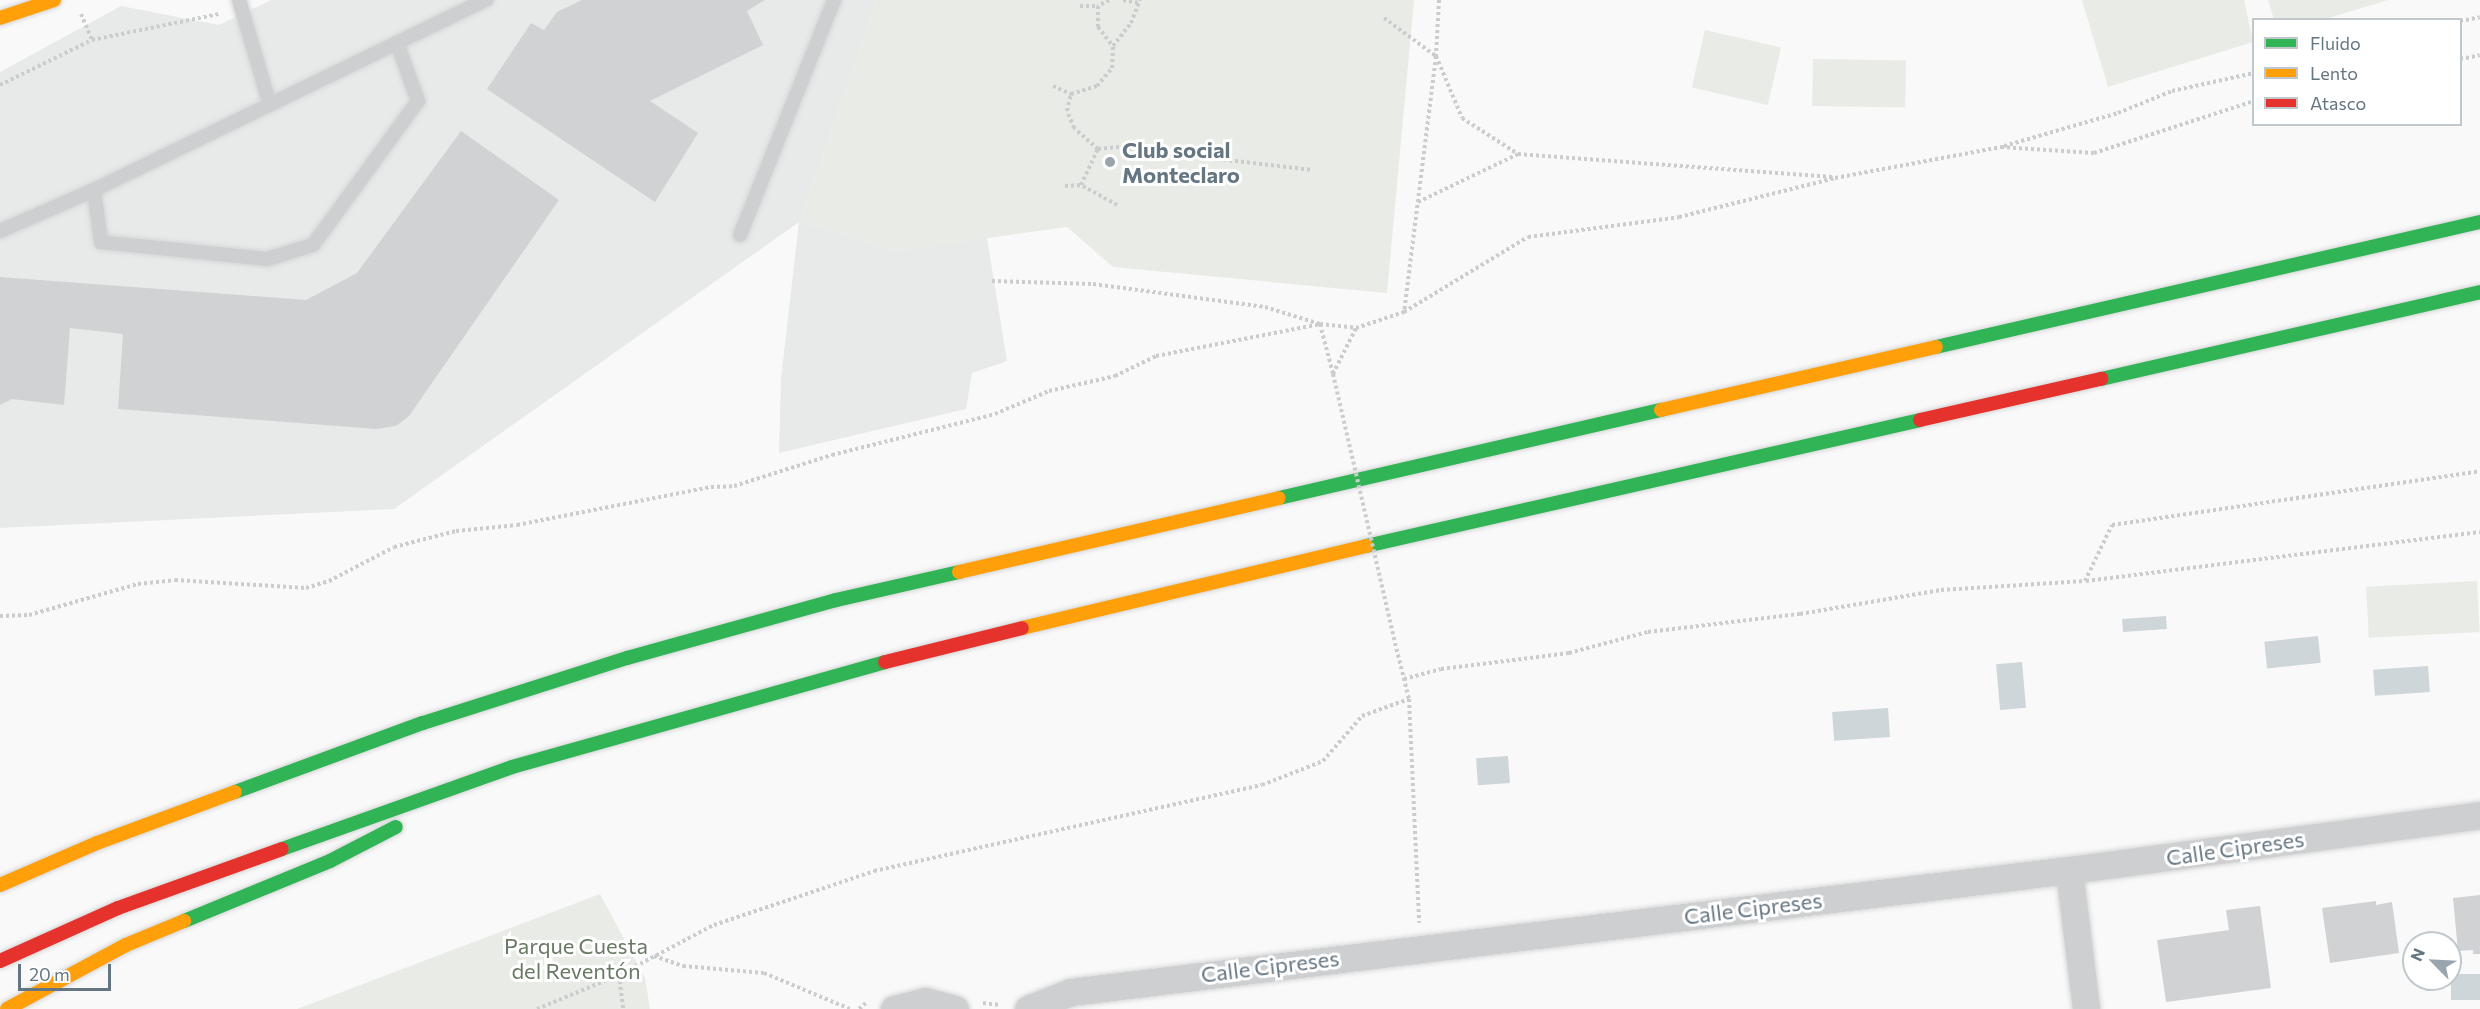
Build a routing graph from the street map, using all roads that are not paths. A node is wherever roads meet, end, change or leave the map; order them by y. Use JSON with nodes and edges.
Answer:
{"nodes":[{"id":1,"x":29,"y":0,"type":"edge"},
{"id":2,"x":54,"y":0,"type":"edge"},
{"id":3,"x":486,"y":0,"type":"edge"},
{"id":4,"x":834,"y":0,"type":"edge"},
{"id":5,"x":241,"y":5,"type":"edge"},
{"id":6,"x":16,"y":11,"type":"junction"},
{"id":7,"x":0,"y":18,"type":"edge"},
{"id":8,"x":397,"y":44,"type":"junction"},
{"id":9,"x":270,"y":105,"type":"junction"},
{"id":10,"x":94,"y":190,"type":"junction"},
{"id":11,"x":2480,"y":222,"type":"edge"},
{"id":12,"x":0,"y":231,"type":"edge"},
{"id":13,"x":740,"y":235,"type":"dead end"},
{"id":14,"x":2480,"y":292,"type":"edge"},
{"id":15,"x":512,"y":767,"type":"junction"},
{"id":16,"x":2480,"y":815,"type":"edge"},
{"id":17,"x":62,"y":857,"type":"junction"},
{"id":18,"x":2069,"y":870,"type":"junction"},
{"id":19,"x":0,"y":876,"type":"edge"},
{"id":20,"x":0,"y":885,"type":"edge"},
{"id":21,"x":0,"y":961,"type":"edge"},
{"id":22,"x":7,"y":1009,"type":"edge"},
{"id":23,"x":894,"y":1009,"type":"edge"},
{"id":24,"x":955,"y":1009,"type":"edge"},
{"id":25,"x":1028,"y":1009,"type":"edge"},
{"id":26,"x":2086,"y":1009,"type":"edge"}],
"edges":[{"from":1,"to":6,"type":"main road"},
{"from":2,"to":6,"type":"main road"},
{"from":3,"to":8,"type":"lane"},
{"from":4,"to":13,"type":"lane"},
{"from":5,"to":9,"type":"lane"},
{"from":6,"to":7,"type":"main road"},
{"from":8,"to":9,"type":"lane"},
{"from":8,"to":10,"type":"lane"},
{"from":9,"to":10,"type":"lane"},
{"from":10,"to":12,"type":"lane"},
{"from":11,"to":17,"type":"main road"},
{"from":14,"to":15,"type":"main road"},
{"from":15,"to":21,"type":"main road"},
{"from":15,"to":22,"type":"main road"},
{"from":16,"to":18,"type":"street","name":"Calle Cipreses"},
{"from":17,"to":19,"type":"main road"},
{"from":17,"to":20,"type":"main road"},
{"from":18,"to":25,"type":"street","name":"Calle Cipreses"},
{"from":18,"to":26,"type":"street"},
{"from":23,"to":24,"type":"street"}]}
